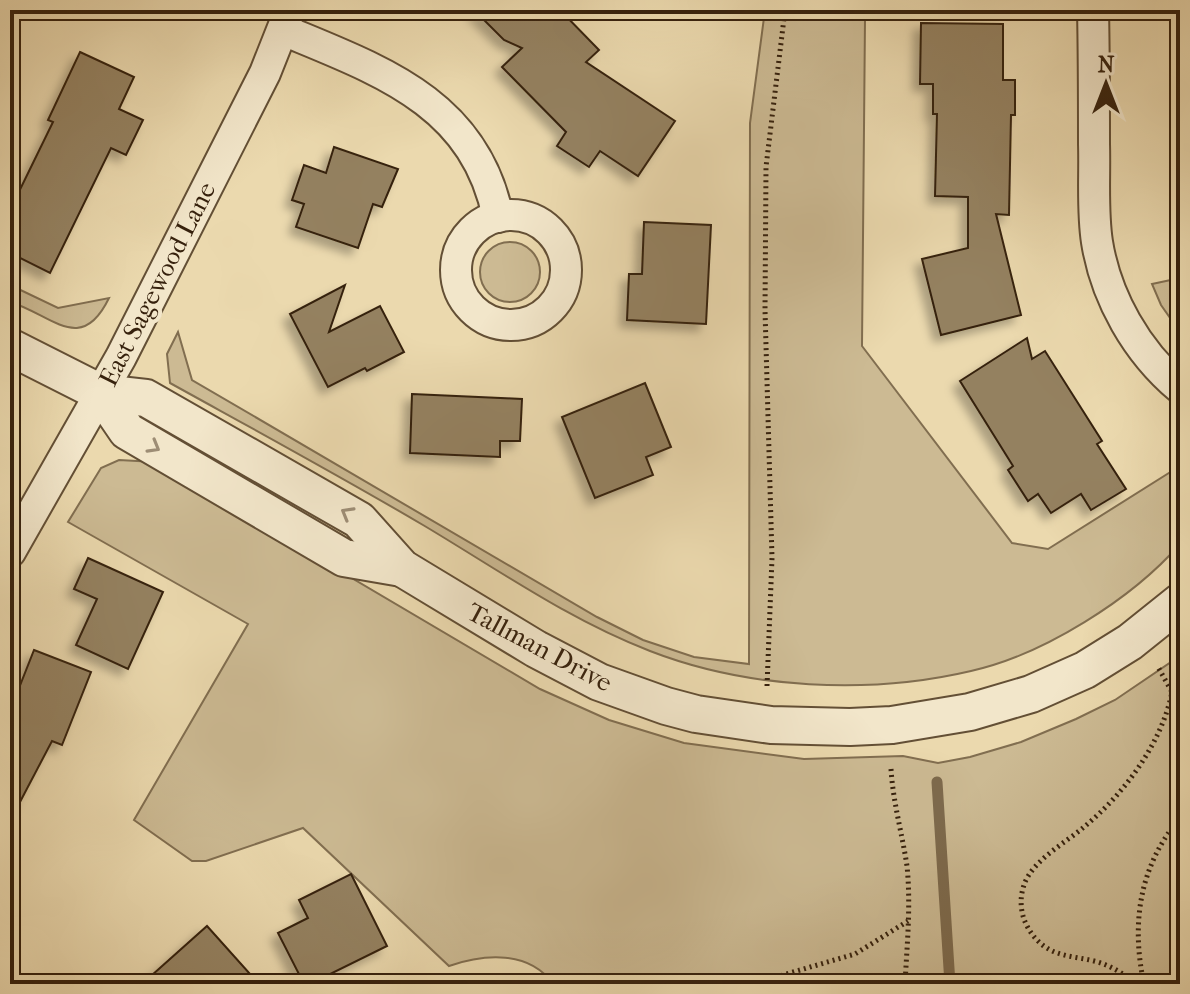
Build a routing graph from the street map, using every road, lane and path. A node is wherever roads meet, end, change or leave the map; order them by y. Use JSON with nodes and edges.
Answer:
{"nodes":[{"id":1,"x":785,"y":10,"type":"edge"},
{"id":2,"x":1093,"y":10,"type":"edge"},
{"id":3,"x":287,"y":20,"type":"edge"},
{"id":4,"x":498,"y":217,"type":"dead end"},
{"id":5,"x":10,"y":347,"type":"edge"},
{"id":6,"x":1180,"y":388,"type":"edge"},
{"id":7,"x":101,"y":393,"type":"junction"},
{"id":8,"x":10,"y":552,"type":"edge"},
{"id":9,"x":1180,"y":602,"type":"edge"},
{"id":10,"x":1158,"y":667,"type":"dead end"},
{"id":11,"x":767,"y":686,"type":"dead end"},
{"id":12,"x":891,"y":769,"type":"dead end"},
{"id":13,"x":1180,"y":818,"type":"edge"},
{"id":14,"x":908,"y":921,"type":"junction"},
{"id":15,"x":752,"y":984,"type":"edge"},
{"id":16,"x":905,"y":984,"type":"edge"},
{"id":17,"x":1137,"y":984,"type":"edge"},
{"id":18,"x":1144,"y":984,"type":"edge"}],
"edges":[{"from":1,"to":11,"type":"path"},
{"from":2,"to":6,"type":"street"},
{"from":3,"to":4,"type":"street"},
{"from":3,"to":7,"type":"street","name":"East Sagewood Lane"},
{"from":5,"to":7,"type":"street","name":"Tallman Drive"},
{"from":7,"to":8,"type":"street","name":"East Sagewood Lane"},
{"from":7,"to":9,"type":"street","name":"Tallman Drive"},
{"from":10,"to":17,"type":"path"},
{"from":12,"to":14,"type":"path"},
{"from":13,"to":18,"type":"path"},
{"from":14,"to":15,"type":"path"},
{"from":14,"to":16,"type":"path"}]}
